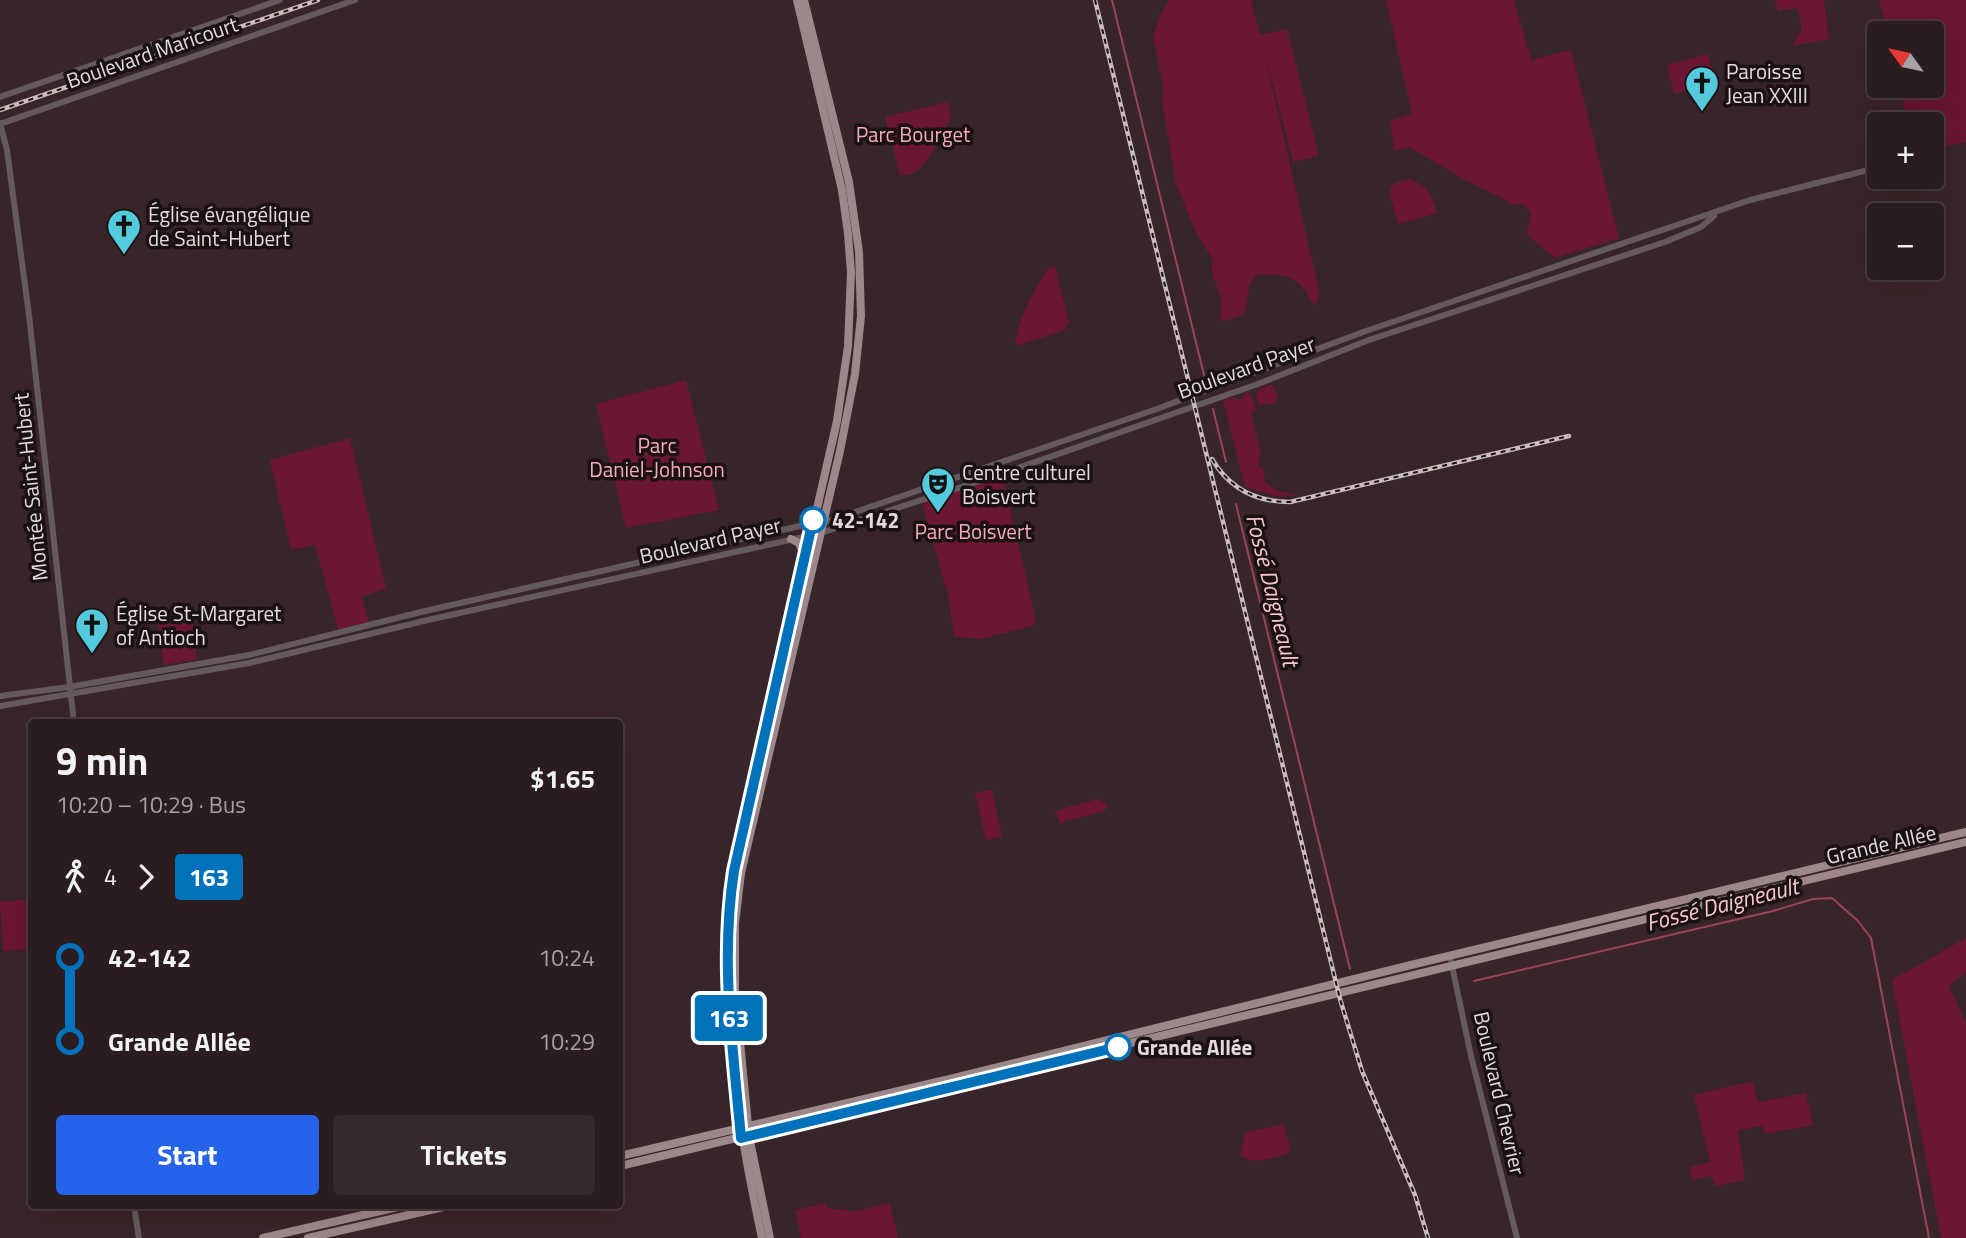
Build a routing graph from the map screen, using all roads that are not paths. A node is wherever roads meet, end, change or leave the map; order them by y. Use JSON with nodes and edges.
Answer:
{"nodes":[{"id":1,"x":280,"y":0,"type":"edge"},
{"id":2,"x":355,"y":0,"type":"edge"},
{"id":3,"x":797,"y":0,"type":"edge"},
{"id":4,"x":804,"y":0,"type":"edge"},
{"id":5,"x":0,"y":97,"type":"edge"},
{"id":6,"x":0,"y":124,"type":"edge"},
{"id":7,"x":1867,"y":170,"type":"edge"},
{"id":8,"x":1718,"y":212,"type":"junction"},
{"id":9,"x":1145,"y":413,"type":"junction"},
{"id":10,"x":1148,"y":422,"type":"junction"},
{"id":11,"x":868,"y":509,"type":"junction"},
{"id":12,"x":871,"y":518,"type":"junction"},
{"id":13,"x":823,"y":523,"type":"junction"},
{"id":14,"x":812,"y":525,"type":"junction"},
{"id":15,"x":821,"y":533,"type":"junction"},
{"id":16,"x":809,"y":536,"type":"junction"},
{"id":17,"x":791,"y":539,"type":"junction"},
{"id":18,"x":805,"y":559,"type":"junction"},
{"id":19,"x":794,"y":631,"type":"junction"},
{"id":20,"x":69,"y":687,"type":"junction"},
{"id":21,"x":70,"y":695,"type":"junction"},
{"id":22,"x":0,"y":696,"type":"edge"},
{"id":23,"x":0,"y":706,"type":"edge"},
{"id":24,"x":73,"y":719,"type":"edge"},
{"id":25,"x":1966,"y":832,"type":"edge"},
{"id":26,"x":1966,"y":842,"type":"edge"},
{"id":27,"x":1449,"y":956,"type":"junction"},
{"id":28,"x":1452,"y":966,"type":"junction"},
{"id":29,"x":745,"y":1132,"type":"junction"},
{"id":30,"x":623,"y":1155,"type":"edge"},
{"id":31,"x":623,"y":1165,"type":"edge"},
{"id":32,"x":134,"y":1209,"type":"edge"},
{"id":33,"x":389,"y":1209,"type":"edge"},
{"id":34,"x":436,"y":1209,"type":"edge"},
{"id":35,"x":139,"y":1238,"type":"edge"},
{"id":36,"x":263,"y":1238,"type":"edge"},
{"id":37,"x":308,"y":1238,"type":"edge"},
{"id":38,"x":762,"y":1238,"type":"edge"},
{"id":39,"x":770,"y":1238,"type":"edge"},
{"id":40,"x":1517,"y":1238,"type":"edge"}],
"edges":[{"from":1,"to":5,"type":"street"},
{"from":2,"to":6,"type":"street","name":"Boulevard Maricourt"},
{"from":3,"to":14,"type":"main road"},
{"from":4,"to":13,"type":"main road"},
{"from":6,"to":20,"type":"street","name":"Montée Saint-Hubert"},
{"from":7,"to":8,"type":"street","name":"Boulevard Payer"},
{"from":8,"to":9,"type":"street","name":"Boulevard Payer"},
{"from":8,"to":10,"type":"street","name":"Boulevard Payer"},
{"from":9,"to":10,"type":"street"},
{"from":9,"to":11,"type":"street","name":"Boulevard Payer"},
{"from":10,"to":12,"type":"street","name":"Boulevard Payer"},
{"from":11,"to":12,"type":"street"},
{"from":11,"to":13,"type":"street","name":"Boulevard Payer"},
{"from":12,"to":15,"type":"street","name":"Boulevard Payer"},
{"from":13,"to":14,"type":"street","name":"Boulevard Payer"},
{"from":13,"to":15,"type":"main road"},
{"from":14,"to":16,"type":"main road"},
{"from":14,"to":20,"type":"street","name":"Boulevard Payer"},
{"from":15,"to":16,"type":"street","name":"Boulevard Payer"},
{"from":15,"to":19,"type":"main road"},
{"from":16,"to":17,"type":"street","name":"Boulevard Payer"},
{"from":16,"to":18,"type":"main road"},
{"from":17,"to":18,"type":"main road"},
{"from":17,"to":21,"type":"street","name":"Boulevard Payer"},
{"from":18,"to":19,"type":"main road"},
{"from":19,"to":29,"type":"main road"},
{"from":20,"to":21,"type":"street","name":"Montée Saint-Hubert"},
{"from":20,"to":22,"type":"street","name":"Boulevard Payer"},
{"from":21,"to":23,"type":"street","name":"Boulevard Payer"},
{"from":21,"to":24,"type":"street","name":"Montée Saint-Hubert"},
{"from":25,"to":27,"type":"main road","name":"Grande Allée"},
{"from":26,"to":28,"type":"main road","name":"Grande Allée"},
{"from":27,"to":28,"type":"street","name":"Boulevard Chevrier"},
{"from":27,"to":29,"type":"main road","name":"Grande Allée"},
{"from":28,"to":29,"type":"main road","name":"Grande Allée"},
{"from":28,"to":40,"type":"street","name":"Boulevard Chevrier"},
{"from":29,"to":30,"type":"main road","name":"Grande Allée"},
{"from":29,"to":31,"type":"main road","name":"Grande Allée"},
{"from":29,"to":38,"type":"main road"},
{"from":29,"to":39,"type":"main road"},
{"from":32,"to":35,"type":"street"},
{"from":33,"to":36,"type":"main road"},
{"from":34,"to":37,"type":"main road"}]}
